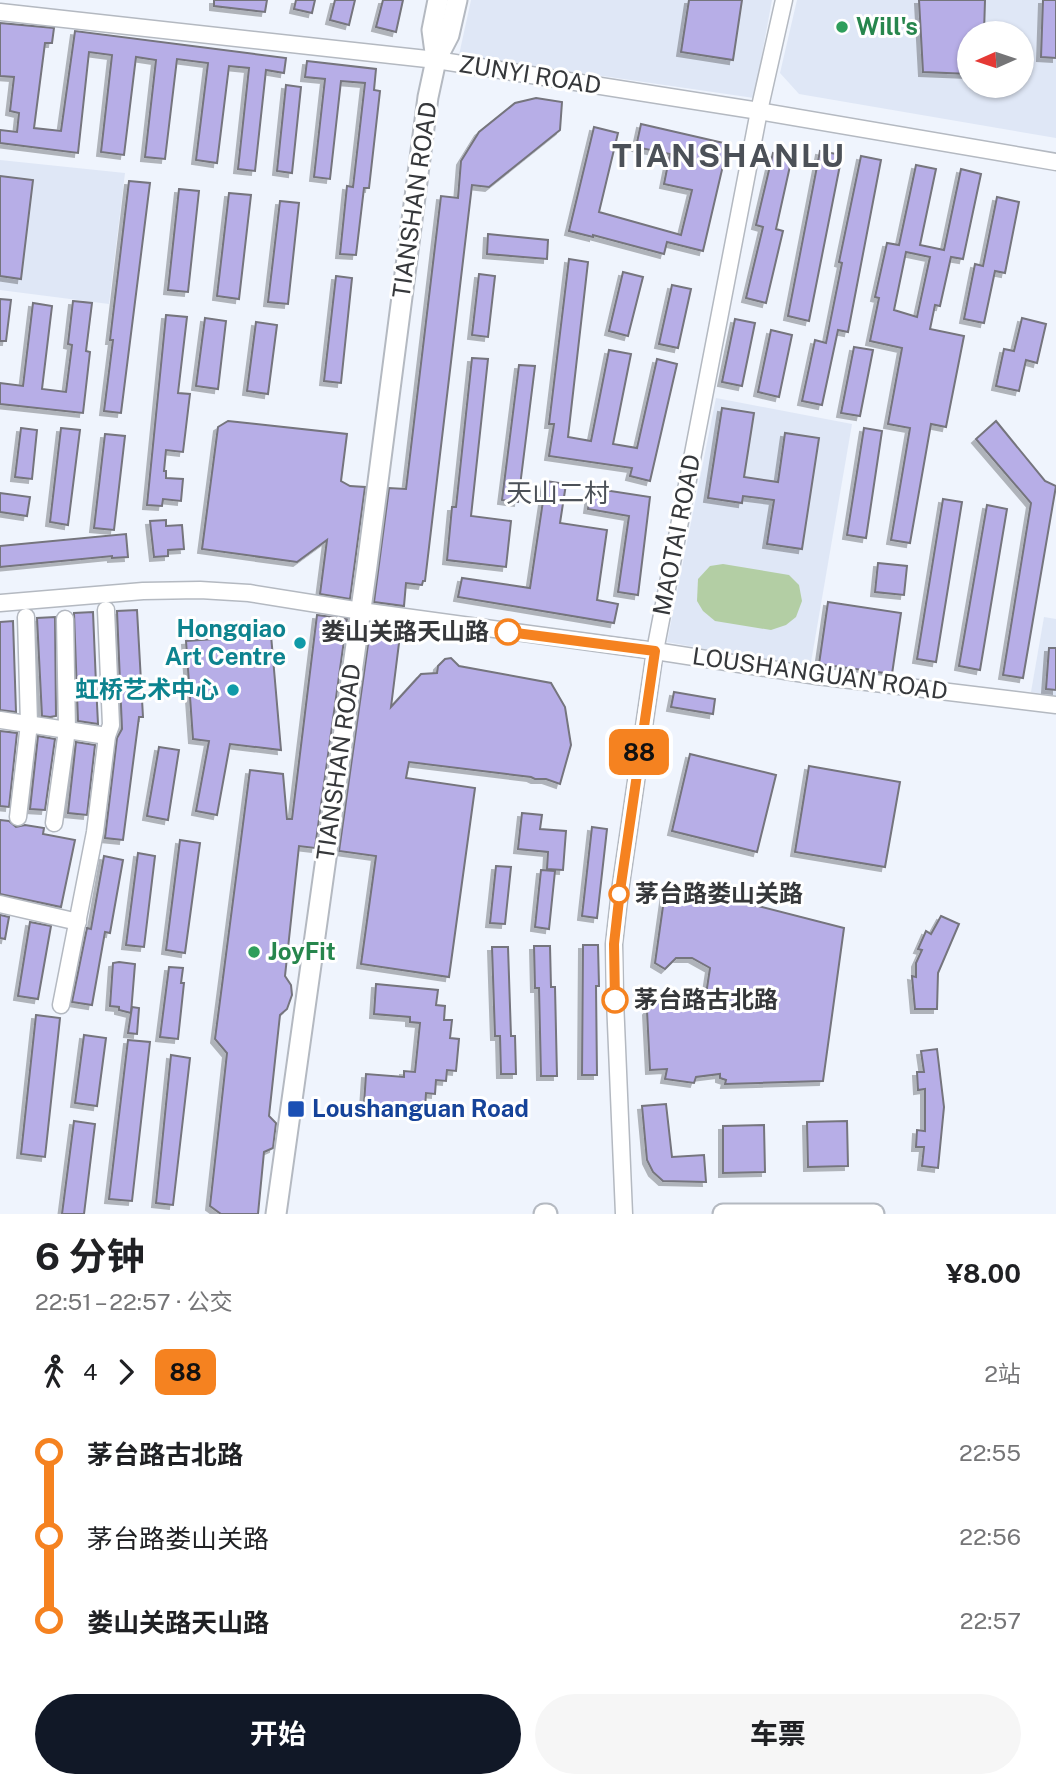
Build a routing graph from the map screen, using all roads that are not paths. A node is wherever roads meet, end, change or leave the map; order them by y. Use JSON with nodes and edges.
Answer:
{"nodes":[{"id":1,"x":438,"y":0,"type":"edge"},
{"id":2,"x":457,"y":0,"type":"edge"},
{"id":3,"x":784,"y":0,"type":"edge"},
{"id":4,"x":0,"y":12,"type":"edge"},
{"id":5,"x":436,"y":60,"type":"junction"},
{"id":6,"x":760,"y":111,"type":"junction"},
{"id":7,"x":1056,"y":162,"type":"edge"},
{"id":8,"x":0,"y":603,"type":"edge"},
{"id":9,"x":106,"y":610,"type":"dead end"},
{"id":10,"x":361,"y":611,"type":"junction"},
{"id":11,"x":26,"y":617,"type":"dead end"},
{"id":12,"x":65,"y":619,"type":"dead end"},
{"id":13,"x":655,"y":651,"type":"junction"},
{"id":14,"x":1056,"y":705,"type":"edge"},
{"id":15,"x":0,"y":720,"type":"edge"},
{"id":16,"x":29,"y":724,"type":"junction"},
{"id":17,"x":67,"y":730,"type":"junction"},
{"id":18,"x":107,"y":736,"type":"junction"},
{"id":19,"x":18,"y":817,"type":"dead end"},
{"id":20,"x":54,"y":824,"type":"dead end"},
{"id":21,"x":0,"y":904,"type":"edge"},
{"id":22,"x":78,"y":922,"type":"junction"},
{"id":23,"x":61,"y":1005,"type":"dead end"},
{"id":24,"x":276,"y":1214,"type":"edge"},
{"id":25,"x":624,"y":1214,"type":"edge"},
{"id":26,"x":723,"y":1214,"type":"edge"},
{"id":27,"x":874,"y":1214,"type":"edge"}],
"edges":[{"from":1,"to":5,"type":"main road","name":"TIANSHAN ROAD"},
{"from":2,"to":5,"type":"main road","name":"TIANSHAN ROAD"},
{"from":3,"to":6,"type":"street","name":"MAOTAI ROAD"},
{"from":4,"to":5,"type":"street","name":"ZUNYI ROAD"},
{"from":5,"to":6,"type":"street","name":"ZUNYI ROAD"},
{"from":5,"to":10,"type":"main road","name":"TIANSHAN ROAD"},
{"from":6,"to":7,"type":"street","name":"ZUNYI ROAD"},
{"from":6,"to":13,"type":"street","name":"MAOTAI ROAD"},
{"from":8,"to":10,"type":"street","name":"LOUSHANGUAN ROAD"},
{"from":9,"to":18,"type":"street"},
{"from":10,"to":13,"type":"street","name":"LOUSHANGUAN ROAD"},
{"from":10,"to":24,"type":"main road","name":"TIANSHAN ROAD"},
{"from":11,"to":16,"type":"street"},
{"from":12,"to":17,"type":"street"},
{"from":13,"to":14,"type":"street","name":"LOUSHANGUAN ROAD"},
{"from":13,"to":25,"type":"street","name":"MAOTAI ROAD"},
{"from":15,"to":16,"type":"street"},
{"from":16,"to":17,"type":"street"},
{"from":16,"to":19,"type":"street"},
{"from":17,"to":18,"type":"street"},
{"from":17,"to":20,"type":"street"},
{"from":18,"to":22,"type":"street"},
{"from":21,"to":22,"type":"street"},
{"from":22,"to":23,"type":"street"},
{"from":26,"to":27,"type":"main road"}]}
